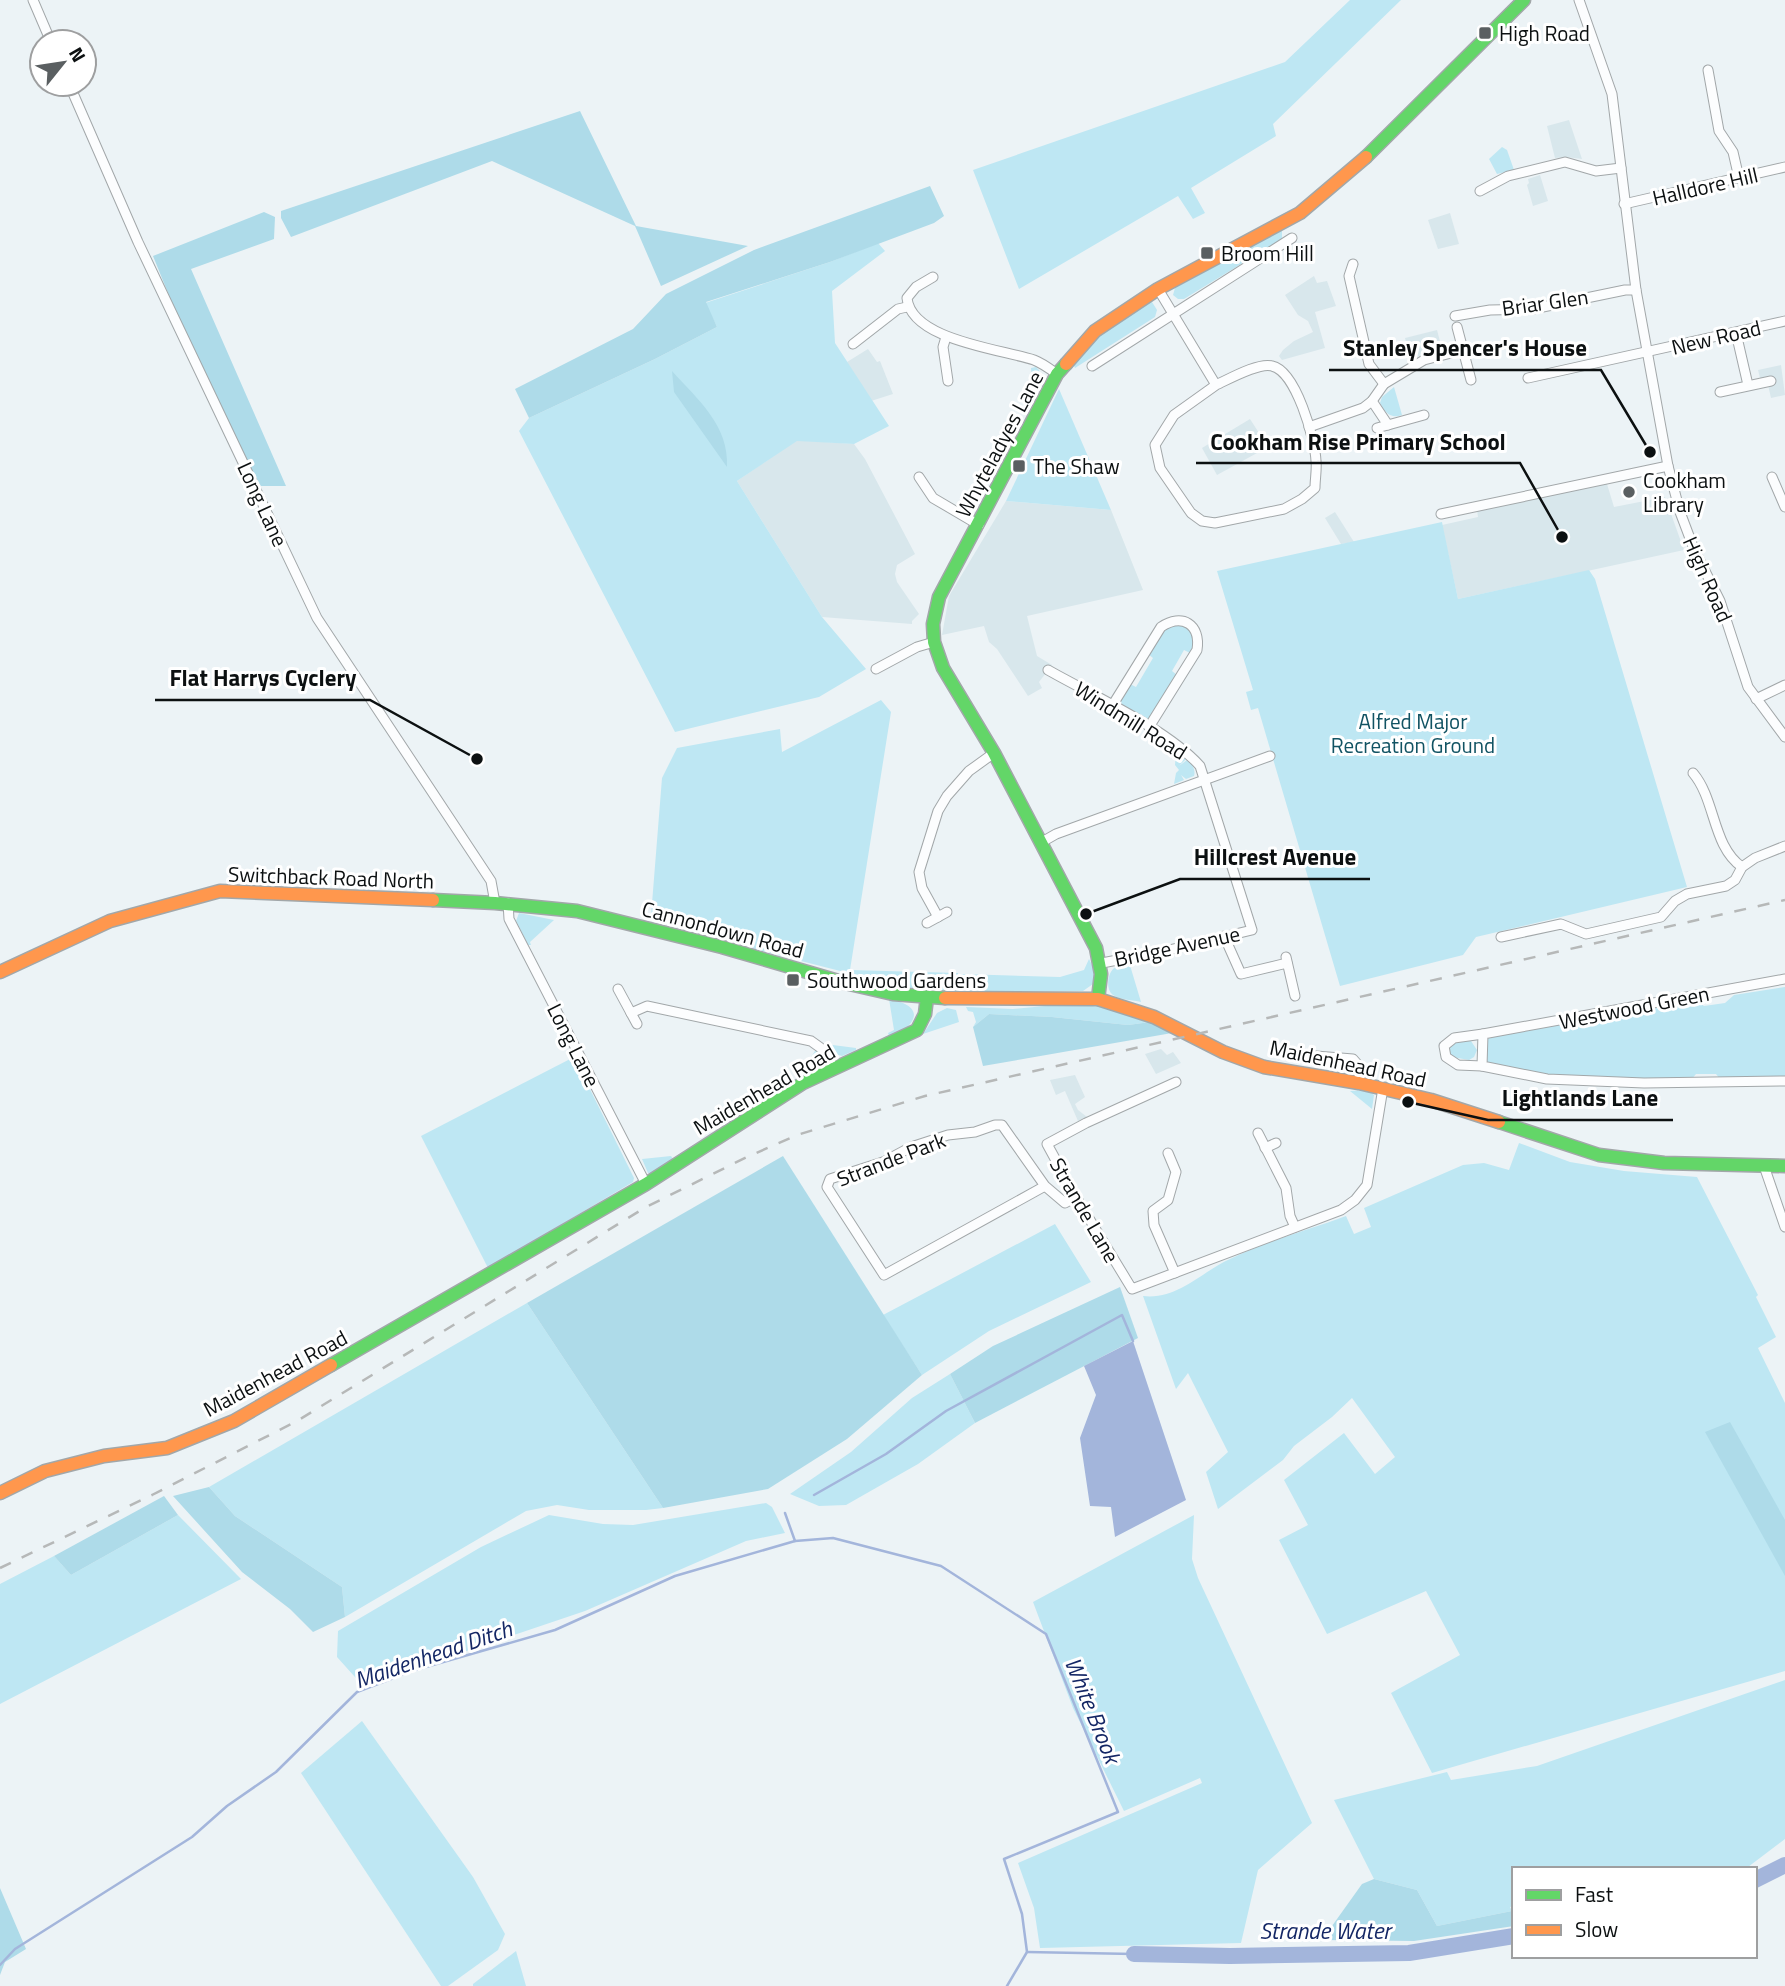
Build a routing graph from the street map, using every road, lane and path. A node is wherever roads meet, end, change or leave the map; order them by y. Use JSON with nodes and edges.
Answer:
{"nodes":[{"id":1,"x":33,"y":0,"type":"edge"},
{"id":2,"x":1524,"y":0,"type":"edge"},
{"id":3,"x":1579,"y":0,"type":"edge"},
{"id":4,"x":45,"y":28,"type":"edge"},
{"id":5,"x":1708,"y":70,"type":"dead end"},
{"id":6,"x":75,"y":98,"type":"edge"},
{"id":7,"x":1785,"y":167,"type":"edge"},
{"id":8,"x":1622,"y":168,"type":"junction"},
{"id":9,"x":1739,"y":178,"type":"junction"},
{"id":10,"x":1480,"y":191,"type":"dead end"},
{"id":11,"x":1624,"y":204,"type":"junction"},
{"id":12,"x":1292,"y":238,"type":"dead end"},
{"id":13,"x":1353,"y":264,"type":"dead end"},
{"id":14,"x":933,"y":277,"type":"dead end"},
{"id":15,"x":1158,"y":289,"type":"junction"},
{"id":16,"x":1636,"y":290,"type":"junction"},
{"id":17,"x":907,"y":307,"type":"junction"},
{"id":18,"x":1173,"y":314,"type":"junction"},
{"id":19,"x":1455,"y":316,"type":"dead end"},
{"id":20,"x":1785,"y":321,"type":"edge"},
{"id":21,"x":1457,"y":327,"type":"dead end"},
{"id":22,"x":1736,"y":333,"type":"junction"},
{"id":23,"x":946,"y":337,"type":"junction"},
{"id":24,"x":853,"y":344,"type":"dead end"},
{"id":25,"x":1462,"y":350,"type":"junction"},
{"id":26,"x":1647,"y":353,"type":"junction"},
{"id":27,"x":1092,"y":366,"type":"dead end"},
{"id":28,"x":1057,"y":374,"type":"junction"},
{"id":29,"x":1528,"y":378,"type":"dead end"},
{"id":30,"x":1471,"y":380,"type":"dead end"},
{"id":31,"x":948,"y":381,"type":"dead end"},
{"id":32,"x":1771,"y":381,"type":"dead end"},
{"id":33,"x":1384,"y":384,"type":"junction"},
{"id":34,"x":1216,"y":385,"type":"junction"},
{"id":35,"x":1748,"y":385,"type":"junction"},
{"id":36,"x":1720,"y":392,"type":"dead end"},
{"id":37,"x":1372,"y":401,"type":"junction"},
{"id":38,"x":1424,"y":415,"type":"dead end"},
{"id":39,"x":1388,"y":425,"type":"junction"},
{"id":40,"x":1309,"y":427,"type":"junction"},
{"id":41,"x":1377,"y":428,"type":"dead end"},
{"id":42,"x":1668,"y":466,"type":"junction"},
{"id":43,"x":919,"y":477,"type":"dead end"},
{"id":44,"x":1776,"y":480,"type":"dead end"},
{"id":45,"x":1785,"y":507,"type":"edge"},
{"id":46,"x":1441,"y":514,"type":"dead end"},
{"id":47,"x":979,"y":525,"type":"junction"},
{"id":48,"x":934,"y":642,"type":"junction"},
{"id":49,"x":876,"y":669,"type":"dead end"},
{"id":50,"x":1048,"y":670,"type":"dead end"},
{"id":51,"x":1785,"y":685,"type":"edge"},
{"id":52,"x":1756,"y":699,"type":"junction"},
{"id":53,"x":1112,"y":706,"type":"junction"},
{"id":54,"x":1149,"y":727,"type":"junction"},
{"id":55,"x":1785,"y":737,"type":"edge"},
{"id":56,"x":994,"y":753,"type":"junction"},
{"id":57,"x":1270,"y":756,"type":"dead end"},
{"id":58,"x":1693,"y":773,"type":"dead end"},
{"id":59,"x":1205,"y":779,"type":"junction"},
{"id":60,"x":1041,"y":842,"type":"junction"},
{"id":61,"x":1785,"y":846,"type":"edge"},
{"id":62,"x":1742,"y":867,"type":"junction"},
{"id":63,"x":501,"y":903,"type":"junction"},
{"id":64,"x":927,"y":923,"type":"dead end"},
{"id":65,"x":1252,"y":930,"type":"joint"},
{"id":66,"x":1224,"y":936,"type":"junction"},
{"id":67,"x":1508,"y":938,"type":"dead end"},
{"id":68,"x":1102,"y":963,"type":"junction"},
{"id":69,"x":0,"y":972,"type":"edge"},
{"id":70,"x":1785,"y":979,"type":"edge"},
{"id":71,"x":618,"y":989,"type":"dead end"},
{"id":72,"x":1295,"y":996,"type":"dead end"},
{"id":73,"x":927,"y":997,"type":"junction"},
{"id":74,"x":1098,"y":999,"type":"junction"},
{"id":75,"x":631,"y":1013,"type":"junction"},
{"id":76,"x":637,"y":1024,"type":"dead end"},
{"id":77,"x":1483,"y":1034,"type":"junction"},
{"id":78,"x":1323,"y":1054,"type":"dead end"},
{"id":79,"x":1482,"y":1066,"type":"junction"},
{"id":80,"x":834,"y":1068,"type":"junction"},
{"id":81,"x":1785,"y":1081,"type":"edge"},
{"id":82,"x":1176,"y":1082,"type":"dead end"},
{"id":83,"x":1359,"y":1083,"type":"junction"},
{"id":84,"x":1383,"y":1088,"type":"junction"},
{"id":85,"x":1258,"y":1133,"type":"dead end"},
{"id":86,"x":1276,"y":1143,"type":"dead end"},
{"id":87,"x":1265,"y":1148,"type":"junction"},
{"id":88,"x":1168,"y":1153,"type":"dead end"},
{"id":89,"x":1764,"y":1166,"type":"junction"},
{"id":90,"x":1785,"y":1166,"type":"edge"},
{"id":91,"x":646,"y":1184,"type":"junction"},
{"id":92,"x":1045,"y":1186,"type":"junction"},
{"id":93,"x":1076,"y":1197,"type":"junction"},
{"id":94,"x":1295,"y":1227,"type":"junction"},
{"id":95,"x":1785,"y":1227,"type":"edge"},
{"id":96,"x":1175,"y":1273,"type":"junction"},
{"id":97,"x":0,"y":1493,"type":"edge"}],
"edges":[{"from":1,"to":4,"type":"street"},
{"from":2,"to":15,"type":"street","name":"Whyteladyes Lane"},
{"from":3,"to":8,"type":"street","name":"High Road"},
{"from":5,"to":9,"type":"street"},
{"from":6,"to":63,"type":"street","name":"Long Lane"},
{"from":7,"to":9,"type":"street","name":"Halldore Hill"},
{"from":8,"to":10,"type":"street"},
{"from":8,"to":11,"type":"street","name":"High Road"},
{"from":9,"to":11,"type":"street","name":"Halldore Hill"},
{"from":11,"to":16,"type":"street","name":"High Road"},
{"from":12,"to":18,"type":"street"},
{"from":13,"to":33,"type":"street"},
{"from":14,"to":17,"type":"street"},
{"from":15,"to":18,"type":"street"},
{"from":15,"to":28,"type":"street","name":"Whyteladyes Lane"},
{"from":16,"to":19,"type":"street","name":"Briar Glen"},
{"from":16,"to":26,"type":"street","name":"High Road"},
{"from":17,"to":23,"type":"street"},
{"from":17,"to":24,"type":"street"},
{"from":18,"to":27,"type":"street"},
{"from":18,"to":34,"type":"street"},
{"from":20,"to":22,"type":"street","name":"New Road"},
{"from":21,"to":25,"type":"street"},
{"from":22,"to":26,"type":"street","name":"New Road"},
{"from":22,"to":35,"type":"street"},
{"from":23,"to":28,"type":"street"},
{"from":23,"to":31,"type":"street"},
{"from":25,"to":30,"type":"street"},
{"from":25,"to":33,"type":"street"},
{"from":26,"to":29,"type":"street","name":"New Road"},
{"from":26,"to":42,"type":"street","name":"High Road"},
{"from":28,"to":47,"type":"street","name":"Whyteladyes Lane"},
{"from":32,"to":35,"type":"street"},
{"from":33,"to":37,"type":"street"},
{"from":34,"to":40,"type":"street"},
{"from":34,"to":40,"type":"street"},
{"from":35,"to":36,"type":"street"},
{"from":37,"to":39,"type":"street"},
{"from":37,"to":40,"type":"street"},
{"from":38,"to":39,"type":"street"},
{"from":39,"to":41,"type":"street"},
{"from":42,"to":46,"type":"street"},
{"from":42,"to":52,"type":"street","name":"High Road"},
{"from":43,"to":47,"type":"street"},
{"from":44,"to":45,"type":"street"},
{"from":47,"to":48,"type":"street","name":"Whyteladyes Lane"},
{"from":48,"to":49,"type":"street"},
{"from":48,"to":56,"type":"street","name":"Whyteladyes Lane"},
{"from":50,"to":53,"type":"street","name":"Windmill Road"},
{"from":51,"to":52,"type":"street"},
{"from":52,"to":55,"type":"street","name":"High Road"},
{"from":53,"to":54,"type":"street","name":"Windmill Road"},
{"from":53,"to":54,"type":"street"},
{"from":54,"to":59,"type":"street","name":"Windmill Road"},
{"from":56,"to":60,"type":"street","name":"Whyteladyes Lane"},
{"from":56,"to":64,"type":"street"},
{"from":57,"to":59,"type":"street"},
{"from":58,"to":62,"type":"street"},
{"from":59,"to":60,"type":"street"},
{"from":59,"to":65,"type":"street","name":"Windmill Road"},
{"from":60,"to":68,"type":"street","name":"Whyteladyes Lane"},
{"from":61,"to":62,"type":"street"},
{"from":62,"to":67,"type":"street"},
{"from":63,"to":69,"type":"street","name":"Switchback Road North"},
{"from":63,"to":73,"type":"street","name":"Cannondown Road"},
{"from":63,"to":91,"type":"street","name":"Long Lane"},
{"from":65,"to":66,"type":"street","name":"Bridge Avenue"},
{"from":66,"to":68,"type":"street","name":"Bridge Avenue"},
{"from":66,"to":72,"type":"street"},
{"from":68,"to":74,"type":"street"},
{"from":70,"to":77,"type":"street","name":"Westwood Green"},
{"from":71,"to":75,"type":"street"},
{"from":73,"to":74,"type":"street","name":"Maidenhead Road"},
{"from":73,"to":80,"type":"street","name":"Maidenhead Road"},
{"from":74,"to":83,"type":"street","name":"Maidenhead Road"},
{"from":75,"to":76,"type":"street"},
{"from":75,"to":80,"type":"street"},
{"from":77,"to":79,"type":"street"},
{"from":77,"to":79,"type":"street","name":"Westwood Green"},
{"from":78,"to":83,"type":"street"},
{"from":79,"to":81,"type":"street","name":"Westwood Green"},
{"from":80,"to":91,"type":"street","name":"Maidenhead Road"},
{"from":82,"to":93,"type":"street","name":"Strande Lane"},
{"from":83,"to":84,"type":"street","name":"Maidenhead Road"},
{"from":84,"to":89,"type":"street","name":"Maidenhead Road"},
{"from":84,"to":94,"type":"street"},
{"from":85,"to":87,"type":"street"},
{"from":86,"to":87,"type":"street"},
{"from":87,"to":94,"type":"street"},
{"from":88,"to":96,"type":"street"},
{"from":89,"to":90,"type":"street","name":"Maidenhead Road"},
{"from":89,"to":95,"type":"street"},
{"from":91,"to":97,"type":"street","name":"Maidenhead Road"},
{"from":92,"to":92,"type":"street","name":"Strande Park"},
{"from":92,"to":93,"type":"street","name":"Strande Park"},
{"from":93,"to":96,"type":"street","name":"Strande Lane"},
{"from":94,"to":96,"type":"street"}]}
